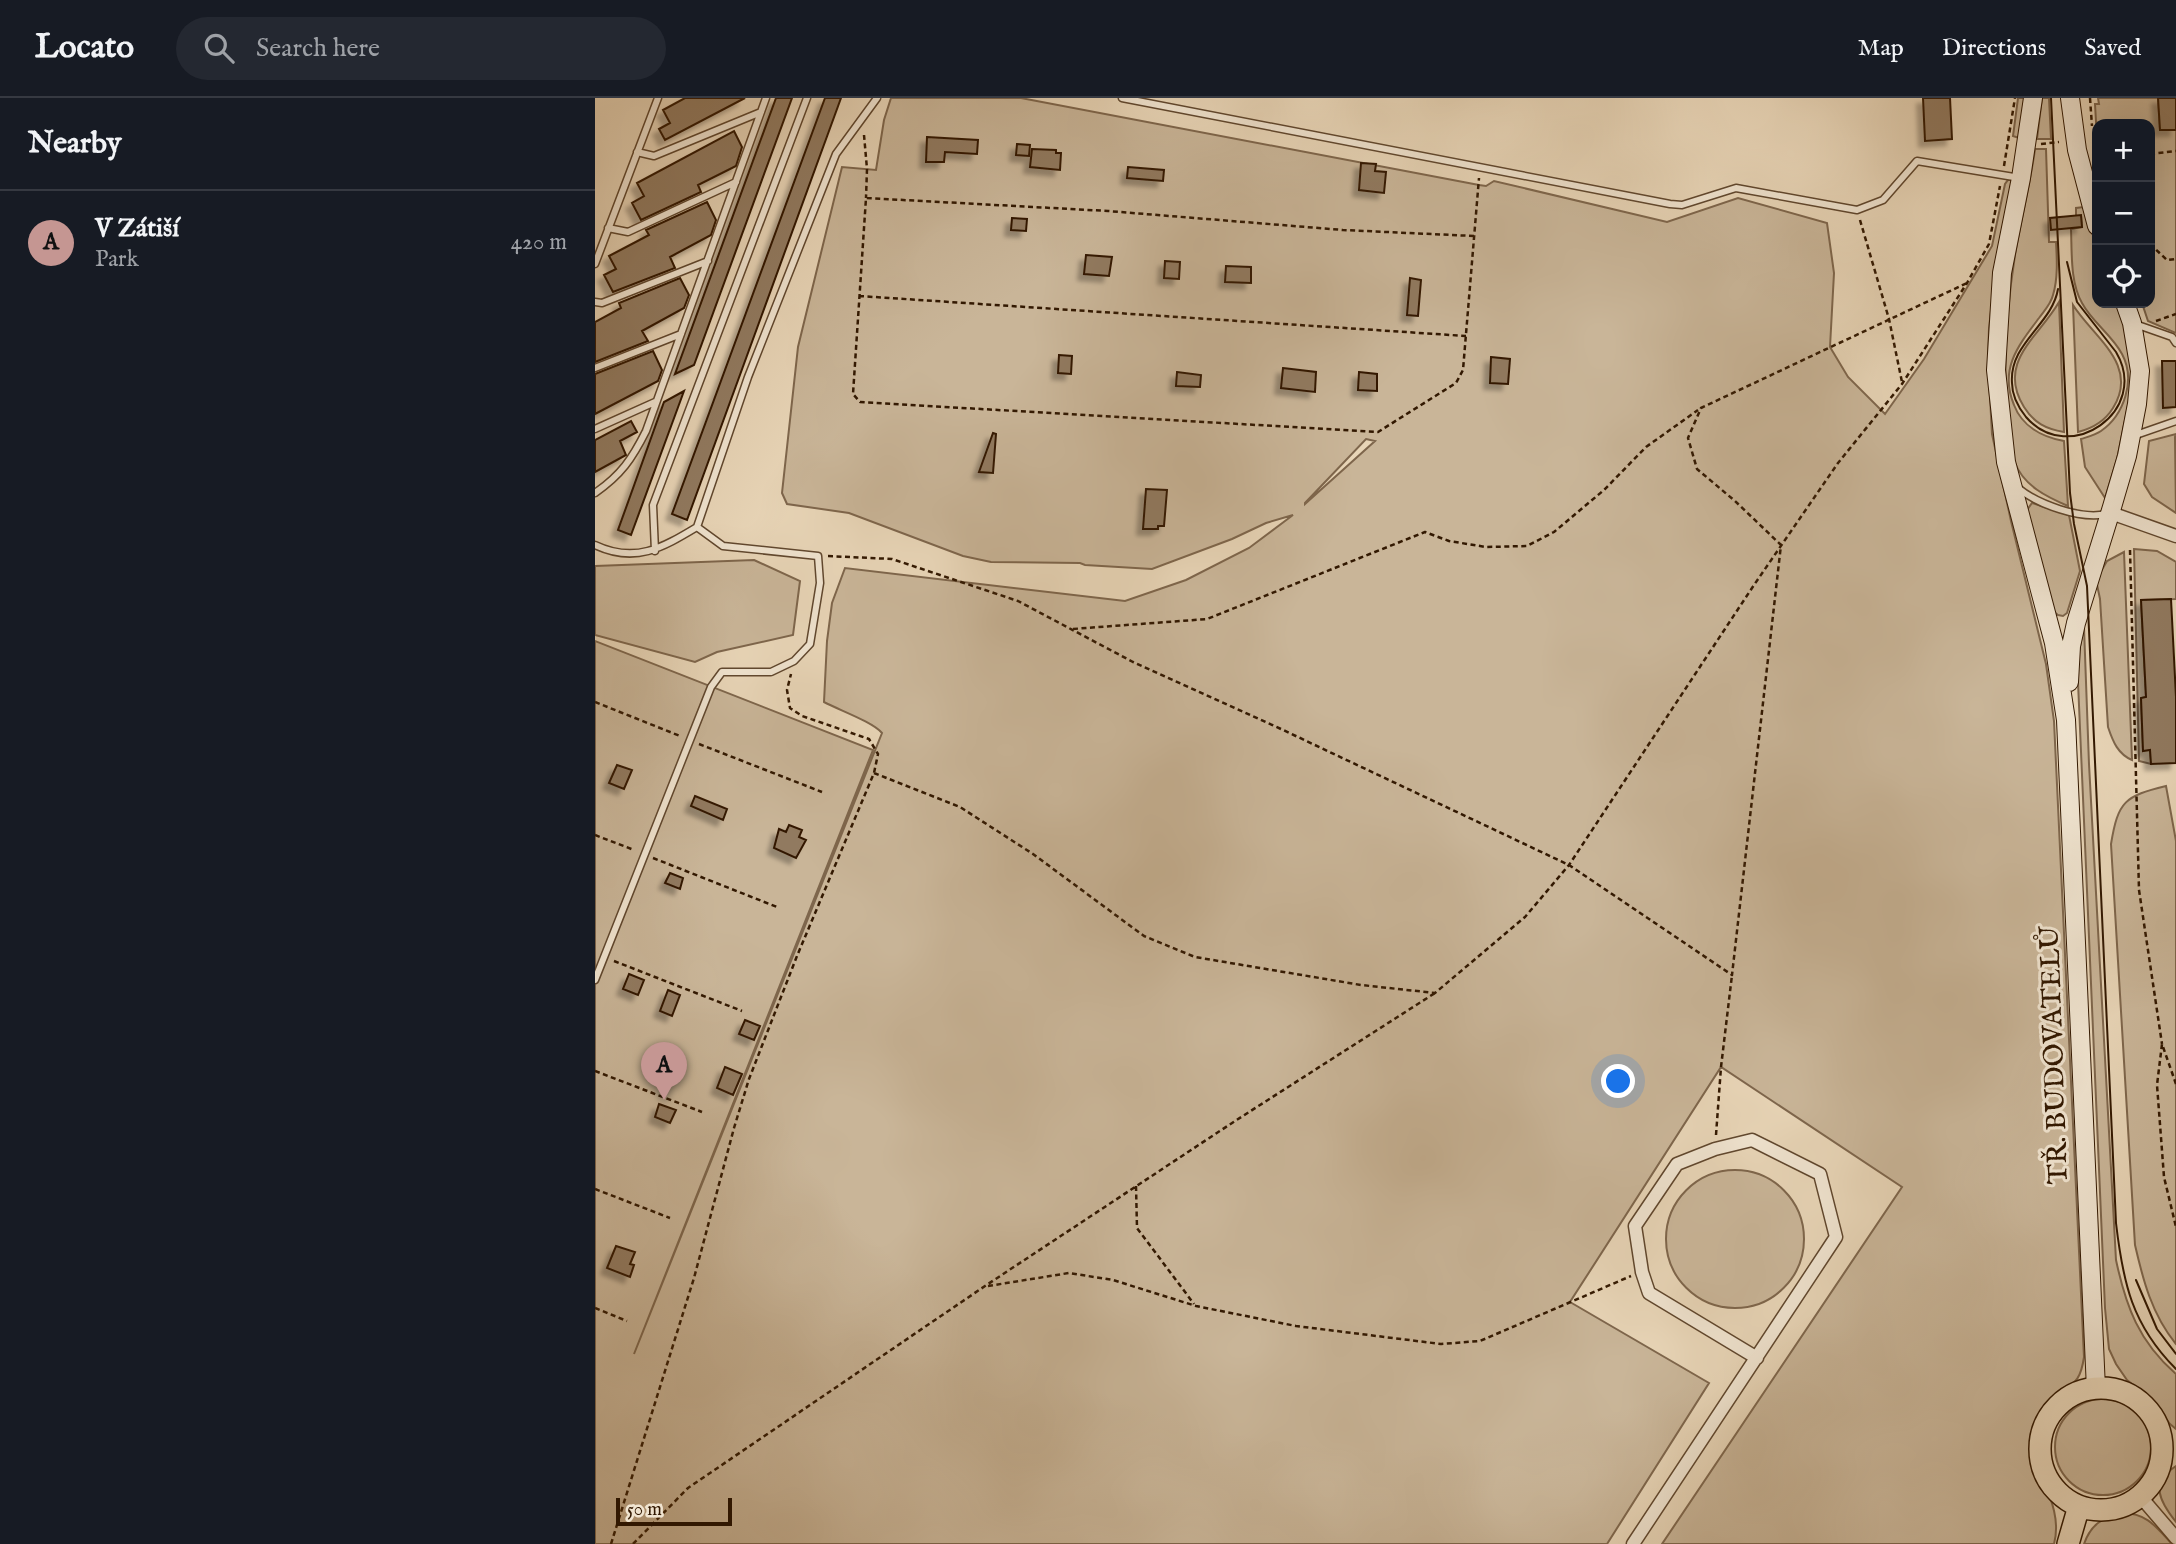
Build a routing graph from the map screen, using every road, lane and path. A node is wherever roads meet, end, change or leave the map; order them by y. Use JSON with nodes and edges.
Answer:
{"nodes":[{"id":1,"x":658,"y":98,"type":"edge"},
{"id":2,"x":766,"y":98,"type":"edge"},
{"id":3,"x":807,"y":98,"type":"edge"},
{"id":4,"x":877,"y":98,"type":"edge"},
{"id":5,"x":1122,"y":98,"type":"edge"},
{"id":6,"x":2015,"y":98,"type":"edge"},
{"id":7,"x":2033,"y":98,"type":"edge"},
{"id":8,"x":2070,"y":98,"type":"edge"},
{"id":9,"x":761,"y":112,"type":"junction"},
{"id":10,"x":863,"y":118,"type":"junction"},
{"id":11,"x":2066,"y":142,"type":"dead end"},
{"id":12,"x":2035,"y":145,"type":"dead end"},
{"id":13,"x":2176,"y":151,"type":"edge"},
{"id":14,"x":638,"y":152,"type":"junction"},
{"id":15,"x":2155,"y":153,"type":"edge"},
{"id":16,"x":2002,"y":175,"type":"junction"},
{"id":17,"x":2021,"y":178,"type":"junction"},
{"id":18,"x":736,"y":182,"type":"junction"},
{"id":19,"x":1479,"y":185,"type":"dead end"},
{"id":20,"x":866,"y":198,"type":"junction"},
{"id":21,"x":2092,"y":207,"type":"edge"},
{"id":22,"x":1857,"y":210,"type":"junction"},
{"id":23,"x":608,"y":228,"type":"junction"},
{"id":24,"x":1474,"y":236,"type":"junction"},
{"id":25,"x":2151,"y":245,"type":"edge"},
{"id":26,"x":2176,"y":259,"type":"edge"},
{"id":27,"x":708,"y":261,"type":"junction"},
{"id":28,"x":595,"y":264,"type":"edge"},
{"id":29,"x":1967,"y":283,"type":"junction"},
{"id":30,"x":859,"y":296,"type":"junction"},
{"id":31,"x":595,"y":302,"type":"edge"},
{"id":32,"x":2127,"y":308,"type":"edge"},
{"id":33,"x":2176,"y":314,"type":"edge"},
{"id":34,"x":1889,"y":319,"type":"junction"},
{"id":35,"x":2155,"y":321,"type":"dead end"},
{"id":36,"x":2132,"y":323,"type":"junction"},
{"id":37,"x":681,"y":334,"type":"junction"},
{"id":38,"x":1466,"y":336,"type":"junction"},
{"id":39,"x":2175,"y":339,"type":"edge"},
{"id":40,"x":595,"y":368,"type":"edge"},
{"id":41,"x":1902,"y":384,"type":"junction"},
{"id":42,"x":655,"y":402,"type":"junction"},
{"id":43,"x":1700,"y":408,"type":"junction"},
{"id":44,"x":2176,"y":421,"type":"edge"},
{"id":45,"x":595,"y":429,"type":"edge"},
{"id":46,"x":2131,"y":437,"type":"junction"},
{"id":47,"x":2010,"y":479,"type":"junction"},
{"id":48,"x":595,"y":493,"type":"edge"},
{"id":49,"x":2111,"y":513,"type":"junction"},
{"id":50,"x":697,"y":527,"type":"junction"},
{"id":51,"x":2176,"y":536,"type":"edge"},
{"id":52,"x":595,"y":545,"type":"edge"},
{"id":53,"x":1781,"y":545,"type":"junction"},
{"id":54,"x":2130,"y":550,"type":"dead end"},
{"id":55,"x":655,"y":551,"type":"junction"},
{"id":56,"x":817,"y":556,"type":"junction"},
{"id":57,"x":1070,"y":629,"type":"junction"},
{"id":58,"x":794,"y":661,"type":"junction"},
{"id":59,"x":595,"y":702,"type":"edge"},
{"id":60,"x":2066,"y":720,"type":"junction"},
{"id":61,"x":690,"y":740,"type":"junction"},
{"id":62,"x":874,"y":773,"type":"junction"},
{"id":63,"x":822,"y":792,"type":"dead end"},
{"id":64,"x":595,"y":835,"type":"edge"},
{"id":65,"x":645,"y":855,"type":"junction"},
{"id":66,"x":1569,"y":865,"type":"junction"},
{"id":67,"x":777,"y":907,"type":"dead end"},
{"id":68,"x":604,"y":957,"type":"junction"},
{"id":69,"x":1732,"y":975,"type":"junction"},
{"id":70,"x":595,"y":980,"type":"edge"},
{"id":71,"x":1436,"y":993,"type":"junction"},
{"id":72,"x":743,"y":1012,"type":"dead end"},
{"id":73,"x":2162,"y":1044,"type":"junction"},
{"id":74,"x":595,"y":1070,"type":"edge"},
{"id":75,"x":2176,"y":1084,"type":"edge"},
{"id":76,"x":702,"y":1112,"type":"dead end"},
{"id":77,"x":1714,"y":1149,"type":"junction"},
{"id":78,"x":1136,"y":1186,"type":"junction"},
{"id":79,"x":595,"y":1189,"type":"edge"},
{"id":80,"x":670,"y":1218,"type":"dead end"},
{"id":81,"x":2176,"y":1227,"type":"edge"},
{"id":82,"x":1642,"y":1272,"type":"junction"},
{"id":83,"x":985,"y":1286,"type":"junction"},
{"id":84,"x":1196,"y":1306,"type":"junction"},
{"id":85,"x":595,"y":1308,"type":"edge"},
{"id":86,"x":627,"y":1321,"type":"dead end"},
{"id":87,"x":1757,"y":1358,"type":"junction"},
{"id":88,"x":2097,"y":1389,"type":"junction"},
{"id":89,"x":2169,"y":1449,"type":"edge"},
{"id":90,"x":2140,"y":1496,"type":"junction"},
{"id":91,"x":2079,"y":1506,"type":"junction"},
{"id":92,"x":2176,"y":1538,"type":"edge"},
{"id":93,"x":611,"y":1544,"type":"edge"},
{"id":94,"x":633,"y":1544,"type":"edge"},
{"id":95,"x":1633,"y":1544,"type":"edge"},
{"id":96,"x":2068,"y":1544,"type":"edge"}],
"edges":[{"from":1,"to":14,"type":"lane"},
{"from":2,"to":9,"type":"lane"},
{"from":3,"to":55,"type":"lane"},
{"from":4,"to":10,"type":"lane"},
{"from":5,"to":22,"type":"lane"},
{"from":6,"to":16,"type":"path"},
{"from":7,"to":17,"type":"street","name":"TŘ. BUDOVATELŮ"},
{"from":8,"to":21,"type":"street"},
{"from":9,"to":14,"type":"lane"},
{"from":9,"to":18,"type":"lane"},
{"from":10,"to":20,"type":"path"},
{"from":10,"to":50,"type":"lane"},
{"from":11,"to":12,"type":"path"},
{"from":13,"to":15,"type":"path"},
{"from":14,"to":23,"type":"lane"},
{"from":16,"to":17,"type":"lane"},
{"from":16,"to":22,"type":"lane"},
{"from":16,"to":29,"type":"path"},
{"from":17,"to":47,"type":"street","name":"TŘ. BUDOVATELŮ"},
{"from":18,"to":23,"type":"lane"},
{"from":18,"to":27,"type":"lane"},
{"from":19,"to":24,"type":"path"},
{"from":20,"to":24,"type":"path"},
{"from":20,"to":30,"type":"path"},
{"from":22,"to":34,"type":"path"},
{"from":23,"to":28,"type":"lane"},
{"from":24,"to":38,"type":"path"},
{"from":25,"to":26,"type":"path"},
{"from":27,"to":31,"type":"lane"},
{"from":27,"to":37,"type":"lane"},
{"from":29,"to":34,"type":"path"},
{"from":29,"to":41,"type":"path"},
{"from":30,"to":38,"type":"path"},
{"from":30,"to":38,"type":"path"},
{"from":32,"to":36,"type":"street","name":"TŘ. BUDOVATELŮ"},
{"from":33,"to":35,"type":"path"},
{"from":34,"to":41,"type":"path"},
{"from":34,"to":43,"type":"path"},
{"from":36,"to":39,"type":"lane"},
{"from":36,"to":46,"type":"street","name":"TŘ. BUDOVATELŮ"},
{"from":37,"to":40,"type":"lane"},
{"from":37,"to":42,"type":"lane"},
{"from":41,"to":53,"type":"path"},
{"from":42,"to":45,"type":"lane"},
{"from":42,"to":48,"type":"lane"},
{"from":43,"to":53,"type":"path"},
{"from":43,"to":57,"type":"path"},
{"from":44,"to":46,"type":"lane"},
{"from":46,"to":49,"type":"street","name":"TŘ. BUDOVATELŮ"},
{"from":47,"to":49,"type":"lane"},
{"from":47,"to":60,"type":"street","name":"TŘ. BUDOVATELŮ"},
{"from":49,"to":51,"type":"street"},
{"from":49,"to":60,"type":"street","name":"TŘ. BUDOVATELŮ"},
{"from":50,"to":55,"type":"lane"},
{"from":50,"to":56,"type":"lane"},
{"from":52,"to":55,"type":"lane"},
{"from":53,"to":66,"type":"path"},
{"from":53,"to":69,"type":"path"},
{"from":54,"to":73,"type":"path"},
{"from":56,"to":57,"type":"path"},
{"from":56,"to":58,"type":"lane"},
{"from":57,"to":66,"type":"path"},
{"from":58,"to":61,"type":"lane"},
{"from":58,"to":62,"type":"path"},
{"from":59,"to":61,"type":"path"},
{"from":60,"to":88,"type":"street","name":"TŘ. BUDOVATELŮ"},
{"from":61,"to":63,"type":"path"},
{"from":61,"to":65,"type":"lane"},
{"from":62,"to":71,"type":"path"},
{"from":62,"to":93,"type":"path"},
{"from":64,"to":65,"type":"path"},
{"from":65,"to":67,"type":"path"},
{"from":65,"to":68,"type":"lane"},
{"from":66,"to":69,"type":"path"},
{"from":66,"to":71,"type":"path"},
{"from":68,"to":70,"type":"lane"},
{"from":68,"to":72,"type":"path"},
{"from":69,"to":77,"type":"path"},
{"from":71,"to":78,"type":"path"},
{"from":73,"to":75,"type":"path"},
{"from":73,"to":81,"type":"path"},
{"from":74,"to":76,"type":"path"},
{"from":77,"to":82,"type":"street"},
{"from":77,"to":87,"type":"street"},
{"from":78,"to":83,"type":"path"},
{"from":78,"to":84,"type":"path"},
{"from":79,"to":80,"type":"path"},
{"from":82,"to":84,"type":"path"},
{"from":82,"to":87,"type":"street"},
{"from":83,"to":84,"type":"path"},
{"from":83,"to":94,"type":"path"},
{"from":85,"to":86,"type":"path"},
{"from":87,"to":95,"type":"street"},
{"from":88,"to":89,"type":"main road"},
{"from":88,"to":91,"type":"main road"},
{"from":89,"to":90,"type":"main road"},
{"from":90,"to":91,"type":"main road"},
{"from":90,"to":92,"type":"street"},
{"from":91,"to":96,"type":"main road"}]}
